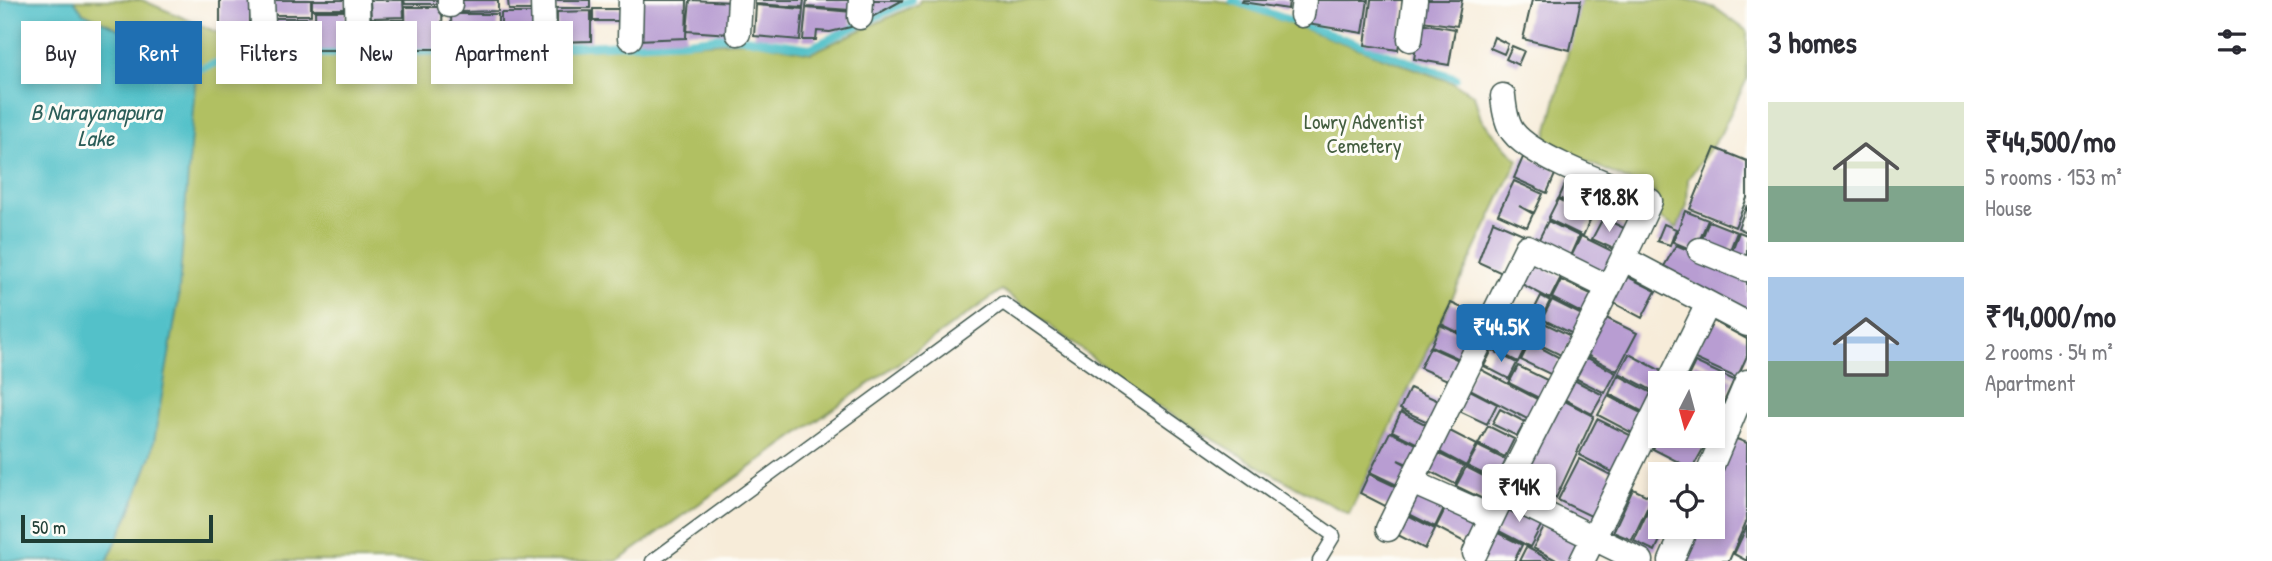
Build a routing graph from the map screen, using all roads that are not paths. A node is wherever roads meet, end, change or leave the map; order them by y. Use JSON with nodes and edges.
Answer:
{"nodes":[{"id":1,"x":262,"y":0,"type":"edge"},
{"id":2,"x":357,"y":0,"type":"edge"},
{"id":3,"x":543,"y":0,"type":"edge"},
{"id":4,"x":631,"y":0,"type":"edge"},
{"id":5,"x":740,"y":0,"type":"edge"},
{"id":6,"x":1415,"y":0,"type":"edge"},
{"id":7,"x":263,"y":21,"type":"edge"},
{"id":8,"x":357,"y":21,"type":"edge"},
{"id":9,"x":544,"y":21,"type":"edge"},
{"id":10,"x":738,"y":33,"type":"dead end"},
{"id":11,"x":630,"y":38,"type":"dead end"},
{"id":12,"x":1410,"y":39,"type":"dead end"},
{"id":13,"x":1503,"y":96,"type":"dead end"},
{"id":14,"x":1700,"y":250,"type":"dead end"},
{"id":15,"x":1624,"y":259,"type":"junction"},
{"id":16,"x":1747,"y":269,"type":"edge"},
{"id":17,"x":1608,"y":287,"type":"junction"},
{"id":18,"x":1708,"y":304,"type":"junction"},
{"id":19,"x":1747,"y":324,"type":"edge"},
{"id":20,"x":1675,"y":371,"type":"edge"},
{"id":21,"x":1747,"y":382,"type":"edge"},
{"id":22,"x":1648,"y":427,"type":"edge"},
{"id":23,"x":1713,"y":462,"type":"edge"},
{"id":24,"x":1412,"y":482,"type":"junction"},
{"id":25,"x":1504,"y":494,"type":"junction"},
{"id":26,"x":1491,"y":517,"type":"junction"},
{"id":27,"x":1388,"y":529,"type":"dead end"},
{"id":28,"x":1593,"y":538,"type":"junction"},
{"id":29,"x":1681,"y":539,"type":"edge"},
{"id":30,"x":1475,"y":553,"type":"dead end"},
{"id":31,"x":652,"y":561,"type":"edge"},
{"id":32,"x":1319,"y":561,"type":"edge"},
{"id":33,"x":1582,"y":561,"type":"edge"},
{"id":34,"x":1641,"y":561,"type":"edge"},
{"id":35,"x":1671,"y":561,"type":"edge"}],
"edges":[{"from":1,"to":7,"type":"street"},
{"from":2,"to":8,"type":"street"},
{"from":3,"to":9,"type":"street"},
{"from":4,"to":11,"type":"street"},
{"from":5,"to":10,"type":"street"},
{"from":6,"to":12,"type":"street"},
{"from":13,"to":15,"type":"street"},
{"from":14,"to":16,"type":"street"},
{"from":15,"to":17,"type":"street"},
{"from":15,"to":18,"type":"street"},
{"from":17,"to":24,"type":"street"},
{"from":17,"to":25,"type":"street"},
{"from":18,"to":19,"type":"street"},
{"from":18,"to":20,"type":"street"},
{"from":21,"to":23,"type":"street"},
{"from":22,"to":28,"type":"street"},
{"from":24,"to":26,"type":"street"},
{"from":24,"to":27,"type":"street"},
{"from":25,"to":26,"type":"street"},
{"from":25,"to":28,"type":"street"},
{"from":26,"to":30,"type":"street"},
{"from":28,"to":33,"type":"street"},
{"from":28,"to":34,"type":"street"},
{"from":29,"to":35,"type":"street"},
{"from":31,"to":32,"type":"lane"}]}
